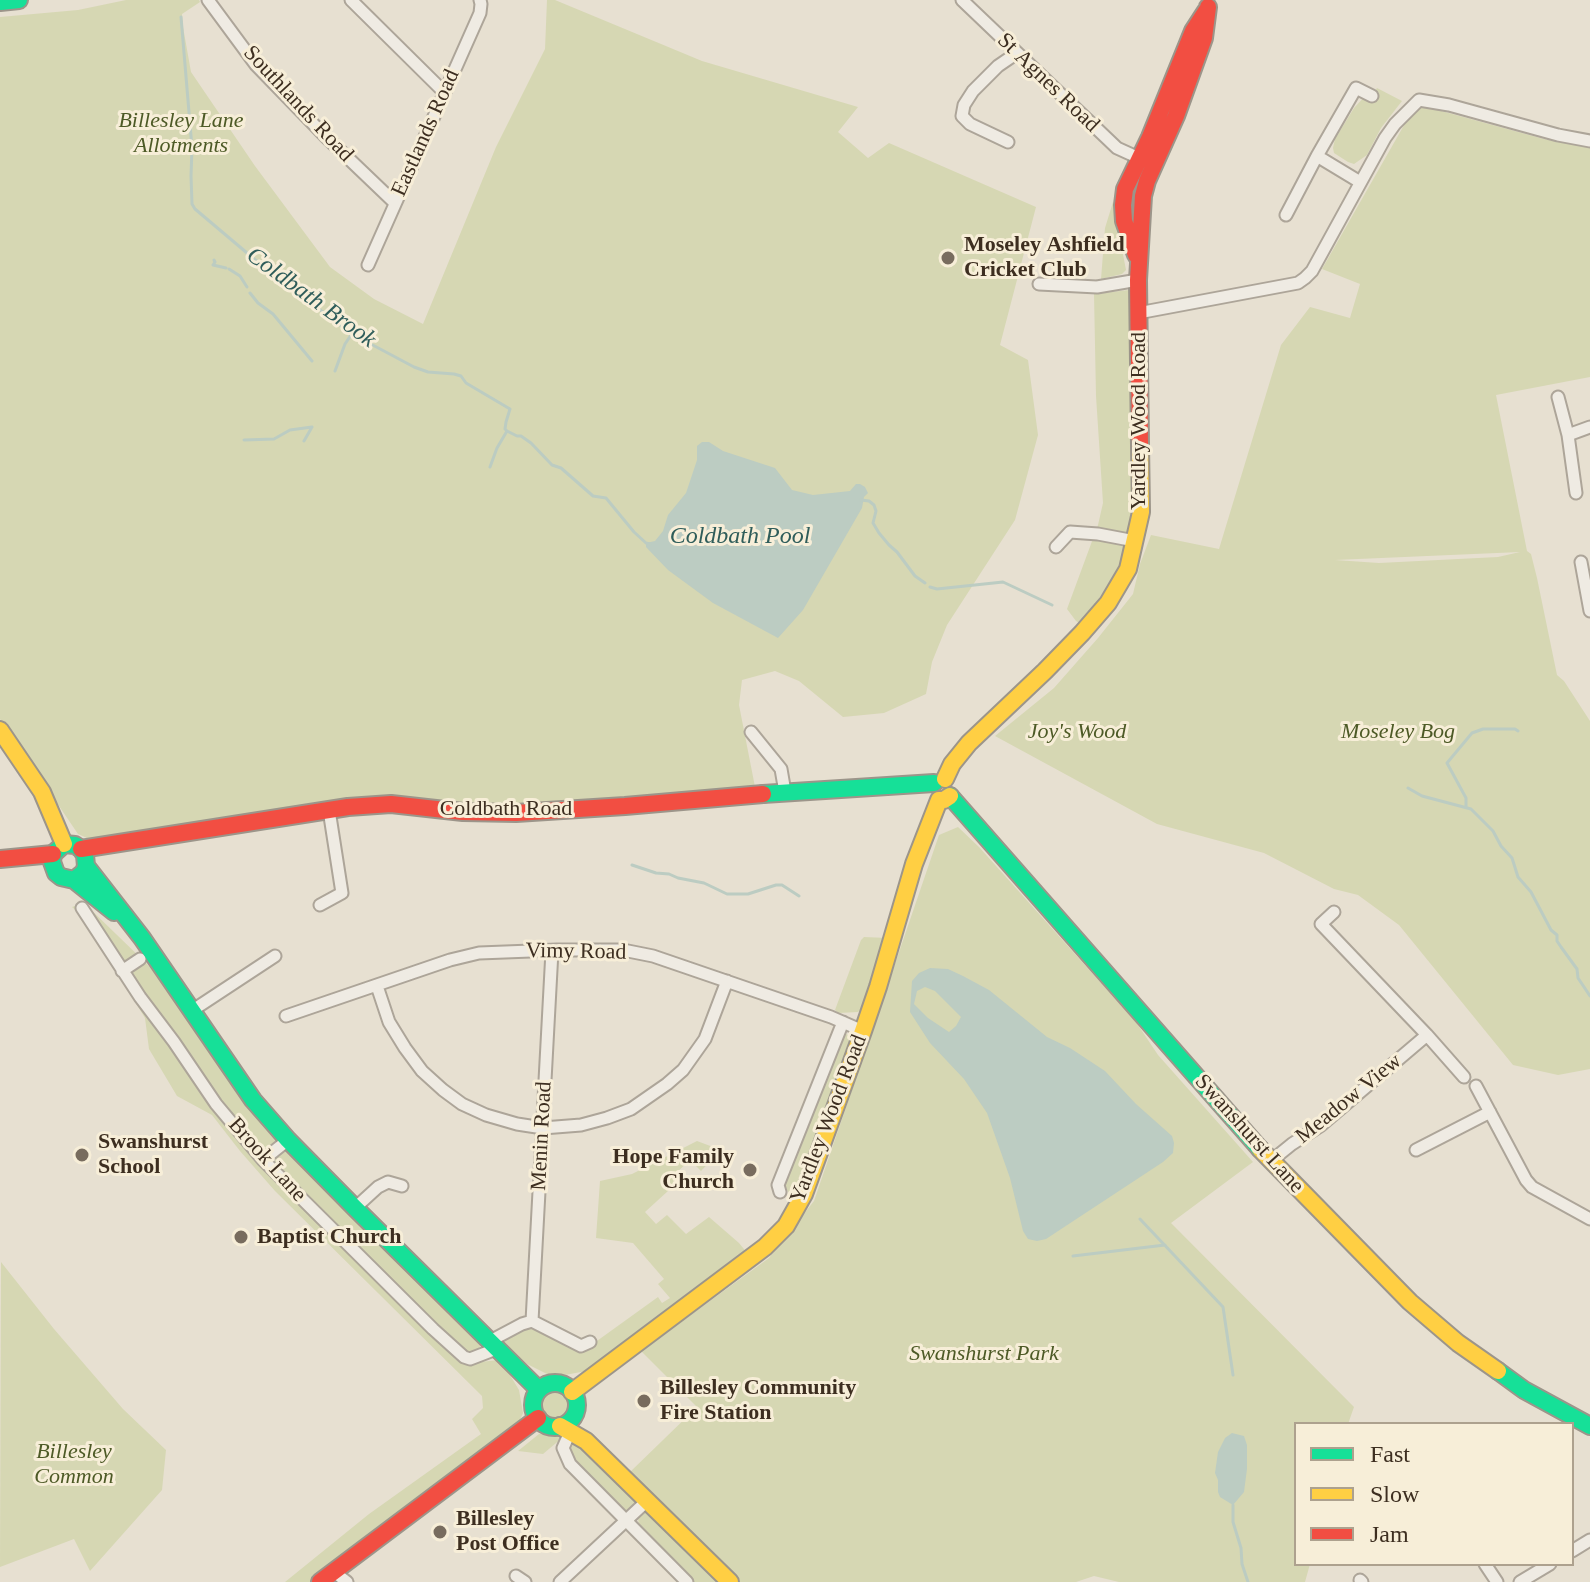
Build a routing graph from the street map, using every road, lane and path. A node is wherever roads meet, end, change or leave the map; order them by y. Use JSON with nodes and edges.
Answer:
{"nodes":[{"id":1,"x":19,"y":0,"type":"edge"},
{"id":2,"x":208,"y":0,"type":"edge"},
{"id":3,"x":351,"y":0,"type":"edge"},
{"id":4,"x":480,"y":0,"type":"edge"},
{"id":5,"x":963,"y":0,"type":"edge"},
{"id":6,"x":0,"y":2,"type":"edge"},
{"id":7,"x":1209,"y":3,"type":"edge"},
{"id":8,"x":1017,"y":53,"type":"junction"},
{"id":9,"x":444,"y":92,"type":"junction"},
{"id":10,"x":1372,"y":96,"type":"dead end"},
{"id":11,"x":1157,"y":139,"type":"junction"},
{"id":12,"x":1590,"y":141,"type":"edge"},
{"id":13,"x":1008,"y":142,"type":"dead end"},
{"id":14,"x":1317,"y":156,"type":"junction"},
{"id":15,"x":1139,"y":158,"type":"junction"},
{"id":16,"x":1360,"y":182,"type":"junction"},
{"id":17,"x":395,"y":203,"type":"junction"},
{"id":18,"x":1286,"y":215,"type":"dead end"},
{"id":19,"x":1138,"y":261,"type":"junction"},
{"id":20,"x":368,"y":265,"type":"dead end"},
{"id":21,"x":1138,"y":280,"type":"junction"},
{"id":22,"x":1039,"y":284,"type":"dead end"},
{"id":23,"x":1138,"y":313,"type":"junction"},
{"id":24,"x":1558,"y":397,"type":"dead end"},
{"id":25,"x":1590,"y":427,"type":"edge"},
{"id":26,"x":1568,"y":435,"type":"junction"},
{"id":27,"x":1576,"y":493,"type":"dead end"},
{"id":28,"x":1135,"y":541,"type":"junction"},
{"id":29,"x":1056,"y":547,"type":"dead end"},
{"id":30,"x":1581,"y":562,"type":"edge"},
{"id":31,"x":1590,"y":611,"type":"edge"},
{"id":32,"x":0,"y":730,"type":"edge"},
{"id":33,"x":751,"y":732,"type":"dead end"},
{"id":34,"x":942,"y":790,"type":"junction"},
{"id":35,"x":785,"y":792,"type":"junction"},
{"id":36,"x":329,"y":810,"type":"junction"},
{"id":37,"x":59,"y":849,"type":"junction"},
{"id":38,"x":81,"y":849,"type":"junction"},
{"id":39,"x":6,"y":858,"type":"edge"},
{"id":40,"x":86,"y":866,"type":"junction"},
{"id":41,"x":56,"y":873,"type":"junction"},
{"id":42,"x":74,"y":880,"type":"junction"},
{"id":43,"x":320,"y":905,"type":"dead end"},
{"id":44,"x":82,"y":908,"type":"dead end"},
{"id":45,"x":1334,"y":912,"type":"dead end"},
{"id":46,"x":142,"y":938,"type":"junction"},
{"id":47,"x":552,"y":951,"type":"junction"},
{"id":48,"x":275,"y":956,"type":"dead end"},
{"id":49,"x":140,"y":959,"type":"dead end"},
{"id":50,"x":122,"y":971,"type":"junction"},
{"id":51,"x":727,"y":981,"type":"junction"},
{"id":52,"x":377,"y":986,"type":"junction"},
{"id":53,"x":193,"y":1010,"type":"junction"},
{"id":54,"x":286,"y":1016,"type":"dead end"},
{"id":55,"x":843,"y":1022,"type":"junction"},
{"id":56,"x":863,"y":1031,"type":"junction"},
{"id":57,"x":1427,"y":1035,"type":"junction"},
{"id":58,"x":1464,"y":1077,"type":"dead end"},
{"id":59,"x":1476,"y":1086,"type":"dead end"},
{"id":60,"x":1490,"y":1112,"type":"junction"},
{"id":61,"x":543,"y":1128,"type":"junction"},
{"id":62,"x":288,"y":1140,"type":"junction"},
{"id":63,"x":1416,"y":1150,"type":"dead end"},
{"id":64,"x":263,"y":1160,"type":"junction"},
{"id":65,"x":1271,"y":1161,"type":"junction"},
{"id":66,"x":402,"y":1186,"type":"dead end"},
{"id":67,"x":780,"y":1192,"type":"dead end"},
{"id":68,"x":355,"y":1208,"type":"junction"},
{"id":69,"x":1590,"y":1219,"type":"edge"},
{"id":70,"x":532,"y":1321,"type":"junction"},
{"id":71,"x":590,"y":1342,"type":"dead end"},
{"id":72,"x":493,"y":1345,"type":"junction"},
{"id":73,"x":539,"y":1390,"type":"junction"},
{"id":74,"x":572,"y":1392,"type":"junction"},
{"id":75,"x":575,"y":1413,"type":"junction"},
{"id":76,"x":538,"y":1418,"type":"junction"},
{"id":77,"x":1590,"y":1426,"type":"edge"},
{"id":78,"x":565,"y":1429,"type":"junction"},
{"id":79,"x":586,"y":1441,"type":"junction"},
{"id":80,"x":648,"y":1500,"type":"junction"},
{"id":81,"x":626,"y":1522,"type":"junction"},
{"id":82,"x":1547,"y":1566,"type":"edge"},
{"id":83,"x":326,"y":1577,"type":"edge"},
{"id":84,"x":347,"y":1582,"type":"edge"},
{"id":85,"x":560,"y":1582,"type":"edge"},
{"id":86,"x":687,"y":1582,"type":"edge"},
{"id":87,"x":730,"y":1582,"type":"edge"},
{"id":88,"x":1520,"y":1582,"type":"edge"}],
"edges":[{"from":1,"to":6,"type":"main road"},
{"from":2,"to":17,"type":"street","name":"Southlands Road"},
{"from":3,"to":9,"type":"street"},
{"from":4,"to":9,"type":"street","name":"Eastlands Road"},
{"from":5,"to":8,"type":"street","name":"St Agnes Road"},
{"from":7,"to":11,"type":"main road","name":"Yardley Wood Road"},
{"from":8,"to":13,"type":"street"},
{"from":8,"to":15,"type":"street","name":"St Agnes Road"},
{"from":9,"to":17,"type":"street","name":"Eastlands Road"},
{"from":10,"to":14,"type":"street"},
{"from":11,"to":15,"type":"main road","name":"Yardley Wood Road"},
{"from":11,"to":19,"type":"main road","name":"Yardley Wood Road"},
{"from":12,"to":16,"type":"street"},
{"from":14,"to":16,"type":"street"},
{"from":14,"to":18,"type":"street"},
{"from":15,"to":19,"type":"main road","name":"Yardley Wood Road"},
{"from":16,"to":23,"type":"street"},
{"from":17,"to":20,"type":"street","name":"Eastlands Road"},
{"from":19,"to":21,"type":"main road","name":"Yardley Wood Road"},
{"from":21,"to":22,"type":"street"},
{"from":21,"to":23,"type":"main road","name":"Yardley Wood Road"},
{"from":23,"to":28,"type":"main road","name":"Yardley Wood Road"},
{"from":24,"to":26,"type":"street"},
{"from":25,"to":26,"type":"street"},
{"from":26,"to":27,"type":"street"},
{"from":28,"to":29,"type":"street"},
{"from":28,"to":34,"type":"main road","name":"Yardley Wood Road"},
{"from":30,"to":31,"type":"street"},
{"from":32,"to":37,"type":"main road"},
{"from":33,"to":35,"type":"street"},
{"from":34,"to":35,"type":"main road","name":"Coldbath Road"},
{"from":34,"to":56,"type":"main road","name":"Yardley Wood Road"},
{"from":34,"to":65,"type":"main road","name":"Swanshurst Lane"},
{"from":35,"to":36,"type":"main road","name":"Coldbath Road"},
{"from":36,"to":38,"type":"main road","name":"Coldbath Road"},
{"from":36,"to":43,"type":"street"},
{"from":37,"to":38,"type":"main road"},
{"from":37,"to":39,"type":"main road"},
{"from":37,"to":41,"type":"main road"},
{"from":38,"to":40,"type":"main road"},
{"from":39,"to":41,"type":"main road"},
{"from":40,"to":42,"type":"main road"},
{"from":40,"to":46,"type":"main road","name":"Brook Lane"},
{"from":41,"to":42,"type":"main road"},
{"from":42,"to":46,"type":"main road","name":"Brook Lane"},
{"from":44,"to":50,"type":"street","name":"Brook Lane"},
{"from":45,"to":57,"type":"street"},
{"from":46,"to":53,"type":"main road","name":"Brook Lane"},
{"from":47,"to":51,"type":"street","name":"Vimy Road"},
{"from":47,"to":52,"type":"street","name":"Vimy Road"},
{"from":47,"to":61,"type":"street","name":"Menin Road"},
{"from":48,"to":53,"type":"street"},
{"from":49,"to":50,"type":"street"},
{"from":50,"to":64,"type":"street","name":"Brook Lane"},
{"from":51,"to":55,"type":"street","name":"Vimy Road"},
{"from":51,"to":61,"type":"street"},
{"from":52,"to":54,"type":"street","name":"Vimy Road"},
{"from":52,"to":61,"type":"street"},
{"from":53,"to":62,"type":"main road","name":"Brook Lane"},
{"from":55,"to":56,"type":"street","name":"Vimy Road"},
{"from":55,"to":67,"type":"street","name":"Yardley Wood Road"},
{"from":56,"to":74,"type":"main road","name":"Yardley Wood Road"},
{"from":57,"to":58,"type":"street"},
{"from":57,"to":65,"type":"street","name":"Meadow View"},
{"from":59,"to":60,"type":"street"},
{"from":60,"to":63,"type":"street"},
{"from":60,"to":69,"type":"street"},
{"from":61,"to":70,"type":"street","name":"Menin Road"},
{"from":62,"to":64,"type":"street"},
{"from":62,"to":68,"type":"main road","name":"Brook Lane"},
{"from":64,"to":72,"type":"street","name":"Brook Lane"},
{"from":65,"to":77,"type":"main road","name":"Swanshurst Lane"},
{"from":66,"to":68,"type":"street"},
{"from":68,"to":72,"type":"main road","name":"Brook Lane"},
{"from":70,"to":71,"type":"street"},
{"from":70,"to":72,"type":"street"},
{"from":72,"to":73,"type":"main road","name":"Brook Lane"},
{"from":73,"to":74,"type":"main road"},
{"from":73,"to":76,"type":"main road"},
{"from":74,"to":75,"type":"main road"},
{"from":75,"to":78,"type":"main road"},
{"from":75,"to":79,"type":"main road"},
{"from":76,"to":78,"type":"main road"},
{"from":76,"to":83,"type":"main road"},
{"from":78,"to":79,"type":"main road"},
{"from":78,"to":81,"type":"street"},
{"from":79,"to":80,"type":"main road"},
{"from":80,"to":81,"type":"street"},
{"from":80,"to":87,"type":"main road"},
{"from":81,"to":85,"type":"street"},
{"from":81,"to":86,"type":"street"},
{"from":82,"to":88,"type":"street"},
{"from":83,"to":84,"type":"street"}]}
